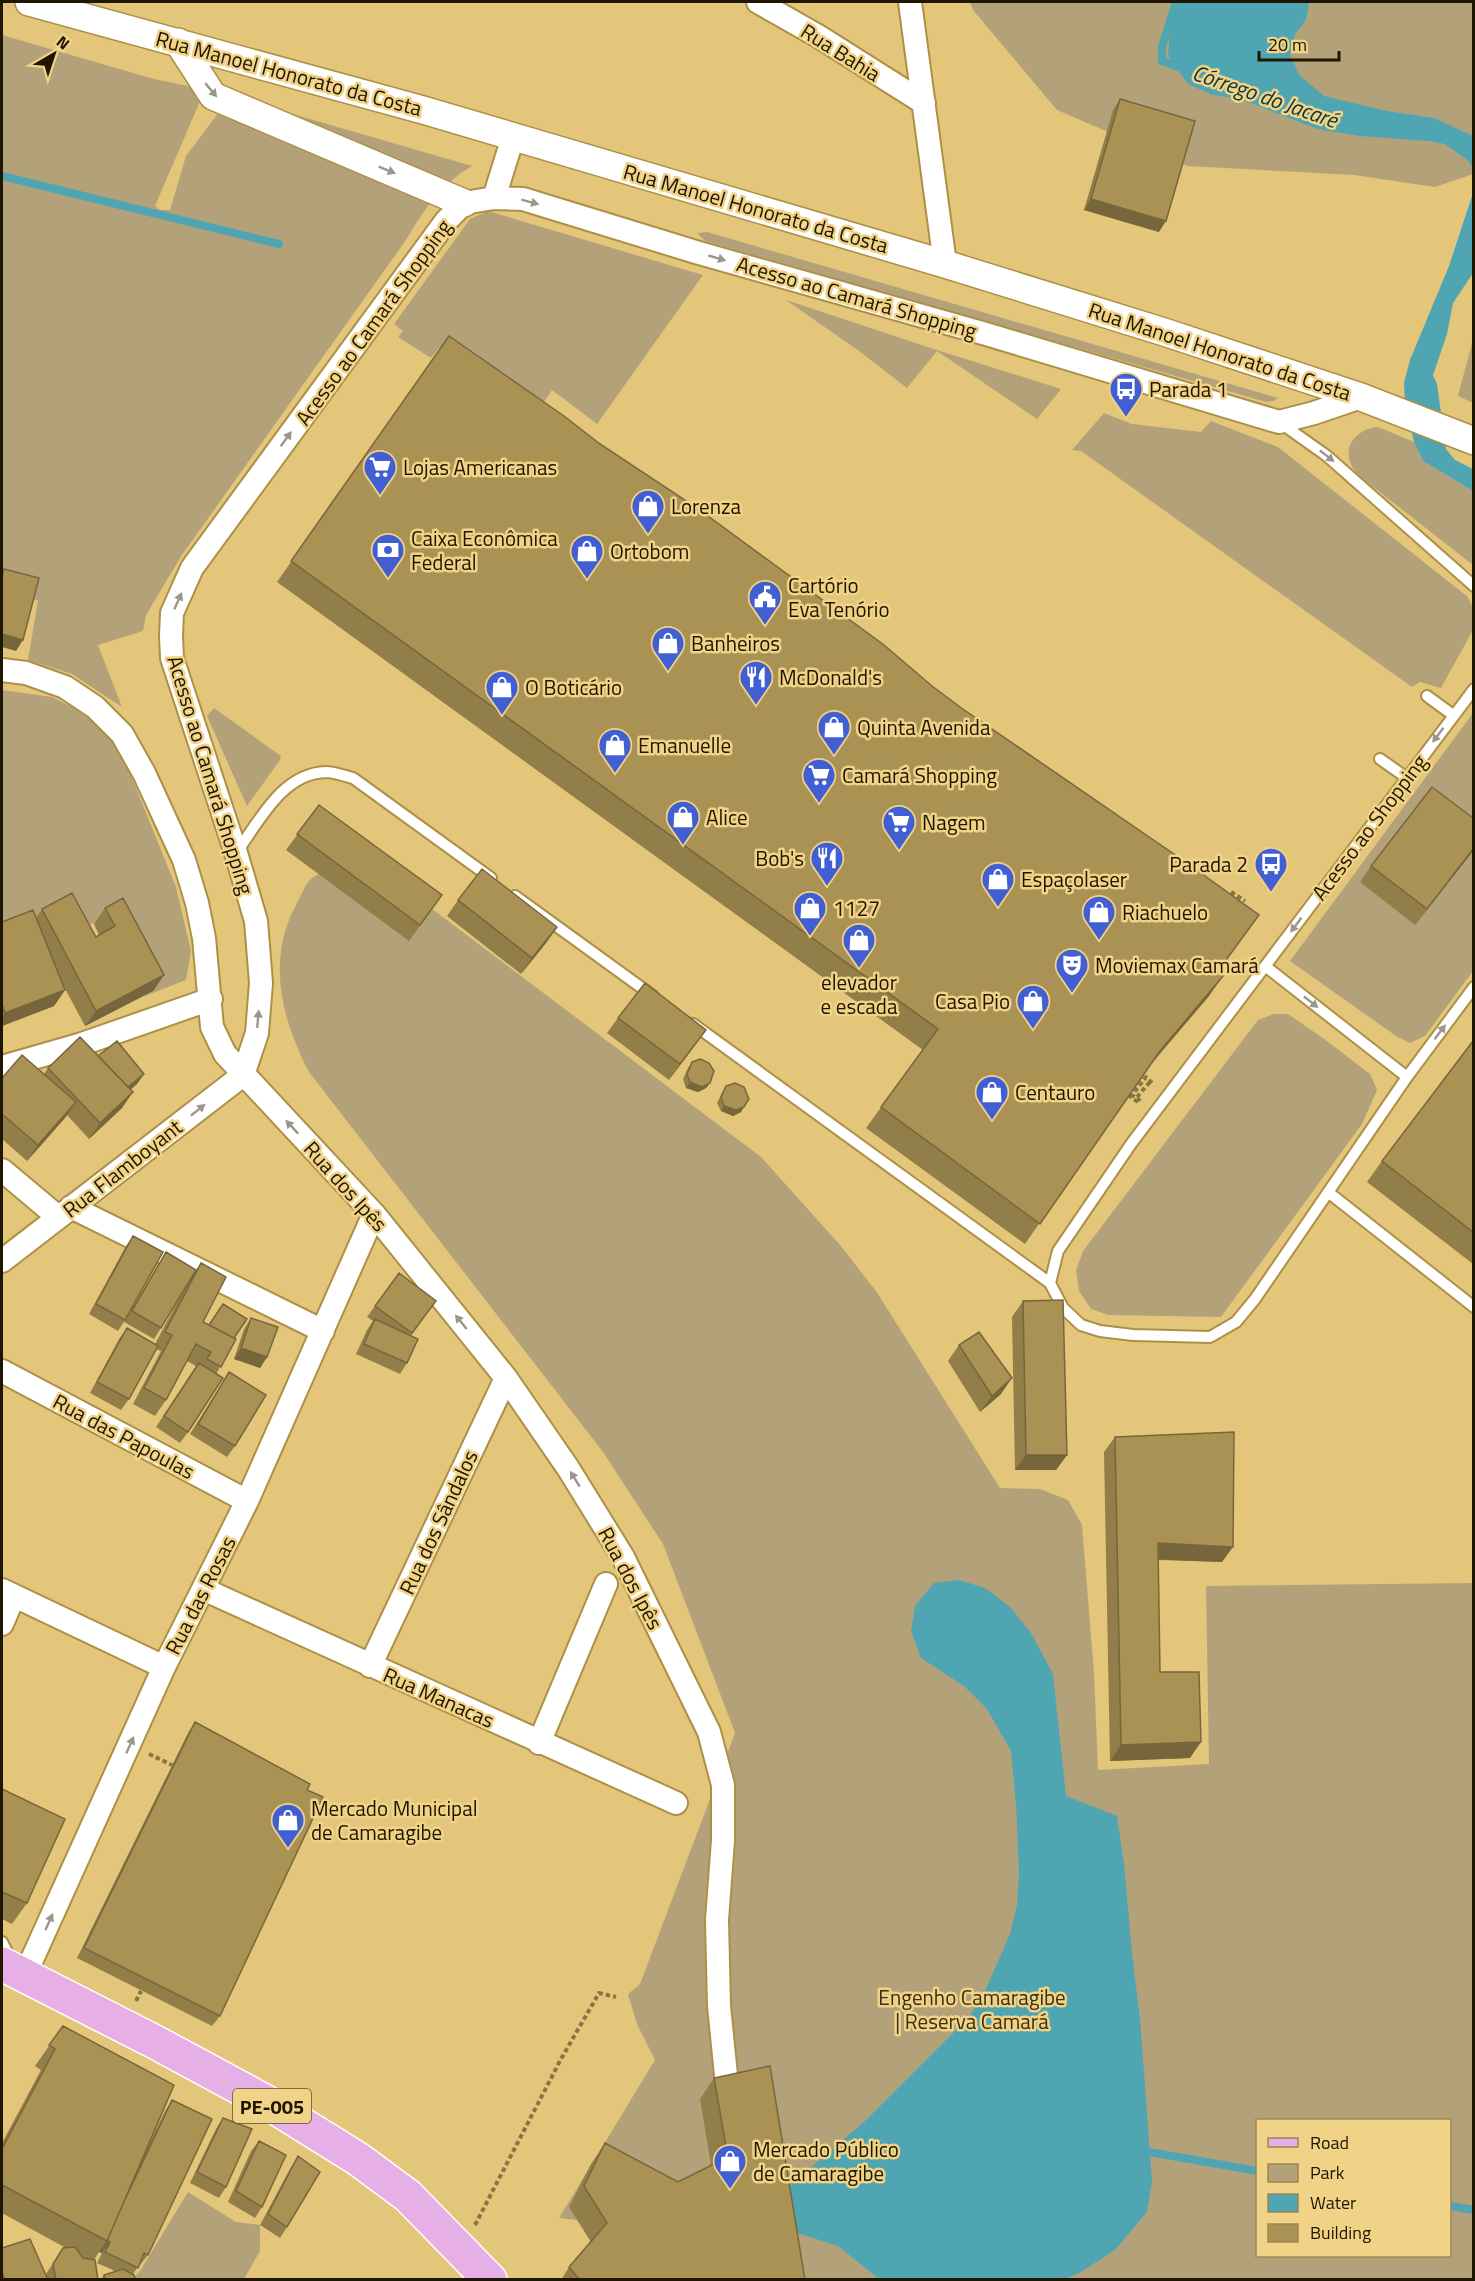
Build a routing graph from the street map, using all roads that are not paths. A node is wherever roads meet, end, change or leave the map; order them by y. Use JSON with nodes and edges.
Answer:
{"nodes":[{"id":1,"x":29,"y":2,"type":"edge"},
{"id":2,"x":758,"y":2,"type":"edge"},
{"id":3,"x":910,"y":2,"type":"edge"},
{"id":4,"x":178,"y":42,"type":"junction"},
{"id":5,"x":924,"y":103,"type":"junction"},
{"id":6,"x":513,"y":137,"type":"junction"},
{"id":7,"x":494,"y":198,"type":"junction"},
{"id":8,"x":464,"y":203,"type":"junction"},
{"id":9,"x":945,"y":264,"type":"junction"},
{"id":10,"x":1361,"y":397,"type":"junction"},
{"id":11,"x":1280,"y":422,"type":"junction"},
{"id":12,"x":1466,"y":438,"type":"edge"},
{"id":13,"x":1473,"y":586,"type":"edge"},
{"id":14,"x":2,"y":670,"type":"edge"},
{"id":15,"x":1473,"y":689,"type":"edge"},
{"id":16,"x":1427,"y":696,"type":"dead end"},
{"id":17,"x":1454,"y":715,"type":"junction"},
{"id":18,"x":1380,"y":759,"type":"dead end"},
{"id":19,"x":1407,"y":778,"type":"junction"},
{"id":20,"x":236,"y":853,"type":"junction"},
{"id":21,"x":498,"y":883,"type":"edge"},
{"id":22,"x":508,"y":890,"type":"edge"},
{"id":23,"x":1265,"y":966,"type":"junction"},
{"id":24,"x":1473,"y":987,"type":"edge"},
{"id":25,"x":212,"y":999,"type":"junction"},
{"id":26,"x":663,"y":1002,"type":"edge"},
{"id":27,"x":682,"y":1016,"type":"edge"},
{"id":28,"x":2,"y":1067,"type":"edge"},
{"id":29,"x":243,"y":1075,"type":"junction"},
{"id":30,"x":1407,"y":1077,"type":"junction"},
{"id":31,"x":2,"y":1170,"type":"edge"},
{"id":32,"x":1328,"y":1192,"type":"junction"},
{"id":33,"x":65,"y":1212,"type":"junction"},
{"id":34,"x":374,"y":1214,"type":"junction"},
{"id":35,"x":2,"y":1261,"type":"edge"},
{"id":36,"x":1050,"y":1283,"type":"junction"},
{"id":37,"x":1473,"y":1307,"type":"edge"},
{"id":38,"x":323,"y":1331,"type":"junction"},
{"id":39,"x":2,"y":1371,"type":"edge"},
{"id":40,"x":506,"y":1378,"type":"junction"},
{"id":41,"x":247,"y":1501,"type":"junction"},
{"id":42,"x":606,"y":1584,"type":"dead end"},
{"id":43,"x":203,"y":1589,"type":"junction"},
{"id":44,"x":8,"y":1593,"type":"edge"},
{"id":45,"x":2,"y":1624,"type":"edge"},
{"id":46,"x":370,"y":1666,"type":"junction"},
{"id":47,"x":164,"y":1667,"type":"junction"},
{"id":48,"x":539,"y":1743,"type":"junction"},
{"id":49,"x":676,"y":1803,"type":"dead end"},
{"id":50,"x":10,"y":1963,"type":"edge"},
{"id":51,"x":731,"y":2126,"type":"edge"},
{"id":52,"x":490,"y":2280,"type":"edge"}],
"edges":[{"from":1,"to":4,"type":"street","name":"Rua Manoel Honorato da Costa"},
{"from":2,"to":5,"type":"street","name":"Rua Bahia"},
{"from":3,"to":5,"type":"street"},
{"from":4,"to":6,"type":"street","name":"Rua Manoel Honorato da Costa"},
{"from":4,"to":8,"type":"street","one_way":true},
{"from":5,"to":9,"type":"street"},
{"from":6,"to":7,"type":"street"},
{"from":6,"to":9,"type":"street","name":"Rua Manoel Honorato da Costa"},
{"from":7,"to":8,"type":"street","name":"Acesso ao Camará Shopping"},
{"from":7,"to":11,"type":"street","name":"Acesso ao Camará Shopping","one_way":true},
{"from":20,"to":8,"type":"street","name":"Acesso ao Camará Shopping","one_way":true},
{"from":9,"to":10,"type":"street","name":"Rua Manoel Honorato da Costa"},
{"from":10,"to":11,"type":"street"},
{"from":10,"to":12,"type":"street","name":"Rua Manoel Honorato da Costa"},
{"from":11,"to":13,"type":"lane","one_way":true},
{"from":14,"to":25,"type":"street","name":"Rua dos Ipês"},
{"from":15,"to":17,"type":"lane","name":"Acesso ao Shopping"},
{"from":16,"to":17,"type":"lane"},
{"from":17,"to":19,"type":"lane","name":"Acesso ao Shopping","one_way":true},
{"from":18,"to":19,"type":"lane"},
{"from":19,"to":23,"type":"lane","name":"Acesso ao Shopping","one_way":true},
{"from":20,"to":21,"type":"lane"},
{"from":29,"to":20,"type":"street","name":"Acesso ao Camará Shopping","one_way":true},
{"from":22,"to":26,"type":"lane"},
{"from":23,"to":30,"type":"lane","one_way":true},
{"from":23,"to":36,"type":"lane","name":"Acesso ao Shopping"},
{"from":30,"to":24,"type":"lane","one_way":true},
{"from":25,"to":28,"type":"street"},
{"from":25,"to":29,"type":"street","name":"Rua dos Ipês"},
{"from":27,"to":36,"type":"lane"},
{"from":33,"to":29,"type":"street","name":"Rua Flamboyant","one_way":true},
{"from":34,"to":29,"type":"street","name":"Rua dos Ipês","one_way":true},
{"from":30,"to":32,"type":"lane"},
{"from":31,"to":33,"type":"street"},
{"from":32,"to":36,"type":"lane"},
{"from":32,"to":37,"type":"lane"},
{"from":33,"to":35,"type":"street","name":"Rua Flamboyant"},
{"from":33,"to":38,"type":"street"},
{"from":34,"to":38,"type":"street","name":"Rua das Rosas"},
{"from":40,"to":34,"type":"street","name":"Rua dos Ipês","one_way":true},
{"from":38,"to":41,"type":"street","name":"Rua das Rosas"},
{"from":39,"to":41,"type":"street","name":"Rua das Papoulas"},
{"from":40,"to":46,"type":"street","name":"Rua dos Sândalos"},
{"from":51,"to":40,"type":"street","name":"Rua dos Ipês","one_way":true},
{"from":41,"to":43,"type":"street","name":"Rua das Rosas"},
{"from":42,"to":48,"type":"street","name":"Rua dos Ipês"},
{"from":43,"to":46,"type":"street","name":"Rua Manacas"},
{"from":43,"to":47,"type":"street","name":"Rua das Rosas"},
{"from":44,"to":45,"type":"street"},
{"from":44,"to":47,"type":"street"},
{"from":46,"to":48,"type":"street","name":"Rua Manacas"},
{"from":50,"to":47,"type":"street","name":"Rua das Rosas","one_way":true},
{"from":48,"to":49,"type":"street","name":"Rua Manacas"},
{"from":50,"to":52,"type":"main road","number":"PE-005"}]}
